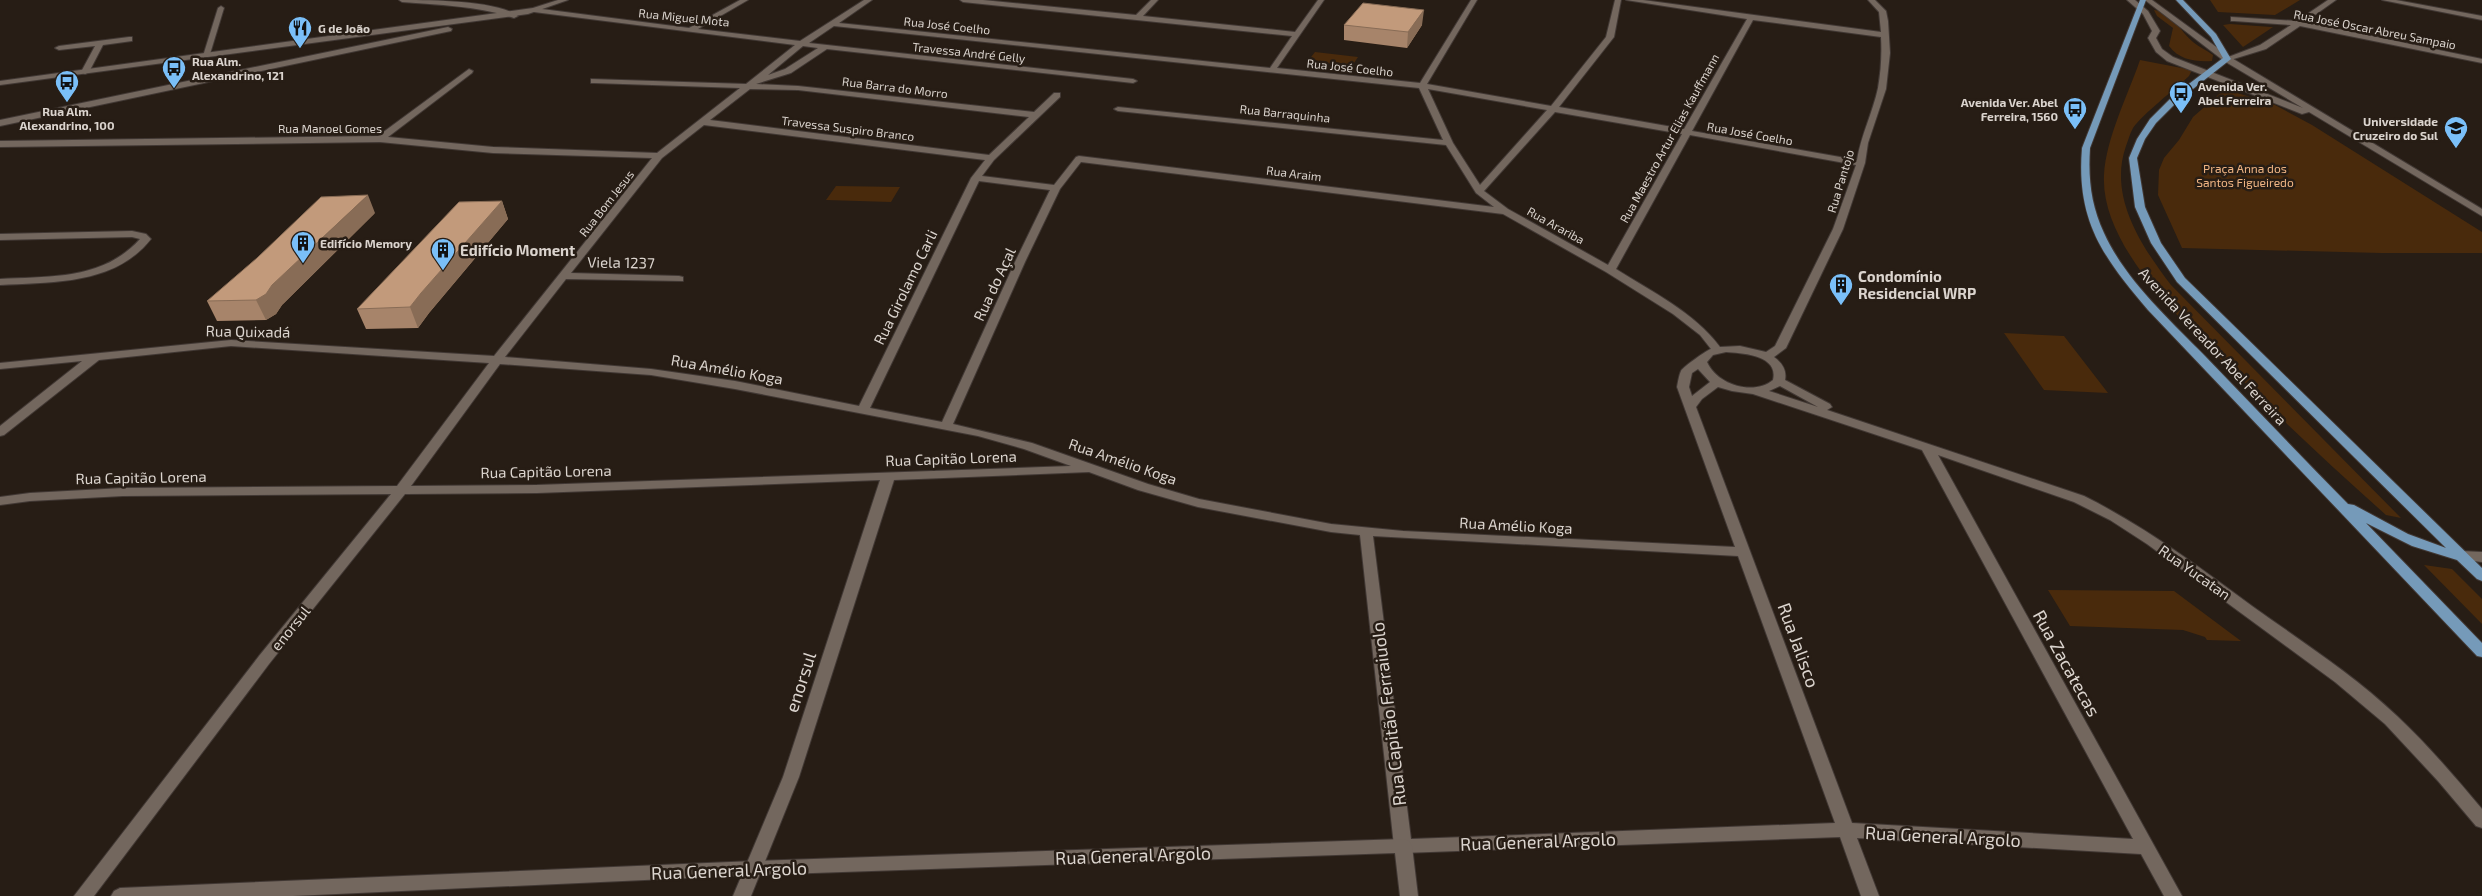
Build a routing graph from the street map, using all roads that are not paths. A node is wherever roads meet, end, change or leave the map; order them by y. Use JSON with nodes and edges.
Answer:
{"nodes":[{"id":1,"x":402,"y":0,"type":"edge"},
{"id":2,"x":565,"y":0,"type":"edge"},
{"id":3,"x":745,"y":0,"type":"edge"},
{"id":4,"x":869,"y":0,"type":"edge"},
{"id":5,"x":963,"y":0,"type":"edge"},
{"id":6,"x":1155,"y":0,"type":"edge"},
{"id":7,"x":1321,"y":0,"type":"edge"},
{"id":8,"x":1474,"y":0,"type":"edge"},
{"id":9,"x":1618,"y":0,"type":"edge"},
{"id":10,"x":1629,"y":0,"type":"edge"},
{"id":11,"x":1871,"y":0,"type":"edge"},
{"id":12,"x":2130,"y":0,"type":"edge"},
{"id":13,"x":2179,"y":0,"type":"edge"},
{"id":14,"x":2333,"y":0,"type":"edge"},
{"id":15,"x":2385,"y":0,"type":"edge"},
{"id":16,"x":2144,"y":2,"type":"edge"},
{"id":17,"x":221,"y":8,"type":"dead end"},
{"id":18,"x":534,"y":10,"type":"junction"},
{"id":19,"x":512,"y":14,"type":"junction"},
{"id":20,"x":1138,"y":17,"type":"junction"},
{"id":21,"x":469,"y":18,"type":"junction"},
{"id":22,"x":1750,"y":18,"type":"junction"},
{"id":23,"x":2482,"y":18,"type":"edge"},
{"id":24,"x":2234,"y":19,"type":"dead end"},
{"id":25,"x":2298,"y":23,"type":"junction"},
{"id":26,"x":833,"y":24,"type":"junction"},
{"id":27,"x":448,"y":29,"type":"junction"},
{"id":28,"x":692,"y":29,"type":"junction"},
{"id":29,"x":407,"y":32,"type":"junction"},
{"id":30,"x":357,"y":33,"type":"junction"},
{"id":31,"x":1297,"y":34,"type":"junction"},
{"id":32,"x":1885,"y":35,"type":"junction"},
{"id":33,"x":129,"y":39,"type":"dead end"},
{"id":34,"x":100,"y":43,"type":"junction"},
{"id":35,"x":802,"y":43,"type":"junction"},
{"id":36,"x":825,"y":47,"type":"junction"},
{"id":37,"x":59,"y":48,"type":"dead end"},
{"id":38,"x":355,"y":48,"type":"junction"},
{"id":39,"x":206,"y":54,"type":"junction"},
{"id":40,"x":2227,"y":59,"type":"junction"},
{"id":41,"x":2482,"y":61,"type":"edge"},
{"id":42,"x":1272,"y":70,"type":"junction"},
{"id":43,"x":469,"y":71,"type":"dead end"},
{"id":44,"x":85,"y":72,"type":"junction"},
{"id":45,"x":2206,"y":75,"type":"junction"},
{"id":46,"x":594,"y":81,"type":"dead end"},
{"id":47,"x":1133,"y":81,"type":"dead end"},
{"id":48,"x":753,"y":83,"type":"junction"},
{"id":49,"x":0,"y":84,"type":"edge"},
{"id":50,"x":1422,"y":86,"type":"junction"},
{"id":51,"x":1057,"y":95,"type":"dead end"},
{"id":52,"x":1118,"y":108,"type":"dead end"},
{"id":53,"x":1554,"y":108,"type":"junction"},
{"id":54,"x":1036,"y":115,"type":"junction"},
{"id":55,"x":702,"y":122,"type":"junction"},
{"id":56,"x":0,"y":123,"type":"edge"},
{"id":57,"x":2348,"y":130,"type":"junction"},
{"id":58,"x":1686,"y":134,"type":"junction"},
{"id":59,"x":380,"y":139,"type":"junction"},
{"id":60,"x":1449,"y":143,"type":"junction"},
{"id":61,"x":0,"y":144,"type":"edge"},
{"id":62,"x":659,"y":156,"type":"junction"},
{"id":63,"x":991,"y":158,"type":"junction"},
{"id":64,"x":1079,"y":159,"type":"joint"},
{"id":65,"x":1860,"y":163,"type":"junction"},
{"id":66,"x":976,"y":178,"type":"junction"},
{"id":67,"x":1056,"y":188,"type":"junction"},
{"id":68,"x":1479,"y":191,"type":"junction"},
{"id":69,"x":1505,"y":211,"type":"junction"},
{"id":70,"x":2482,"y":213,"type":"edge"},
{"id":71,"x":0,"y":237,"type":"edge"},
{"id":72,"x":1610,"y":270,"type":"junction"},
{"id":73,"x":564,"y":276,"type":"junction"},
{"id":74,"x":679,"y":279,"type":"dead end"},
{"id":75,"x":0,"y":282,"type":"edge"},
{"id":76,"x":1717,"y":350,"type":"junction"},
{"id":77,"x":96,"y":356,"type":"junction"},
{"id":78,"x":1766,"y":357,"type":"junction"},
{"id":79,"x":496,"y":361,"type":"junction"},
{"id":80,"x":1701,"y":362,"type":"junction"},
{"id":81,"x":0,"y":366,"type":"edge"},
{"id":82,"x":1779,"y":381,"type":"junction"},
{"id":83,"x":1717,"y":382,"type":"junction"},
{"id":84,"x":1754,"y":390,"type":"junction"},
{"id":85,"x":1690,"y":407,"type":"junction"},
{"id":86,"x":862,"y":411,"type":"junction"},
{"id":87,"x":1848,"y":419,"type":"junction"},
{"id":88,"x":946,"y":427,"type":"junction"},
{"id":89,"x":0,"y":432,"type":"edge"},
{"id":90,"x":1927,"y":447,"type":"junction"},
{"id":91,"x":1093,"y":469,"type":"junction"},
{"id":92,"x":888,"y":476,"type":"junction"},
{"id":93,"x":401,"y":490,"type":"junction"},
{"id":94,"x":0,"y":501,"type":"edge"},
{"id":95,"x":2340,"y":504,"type":"junction"},
{"id":96,"x":1366,"y":531,"type":"junction"},
{"id":97,"x":1745,"y":552,"type":"junction"},
{"id":98,"x":2461,"y":556,"type":"junction"},
{"id":99,"x":2482,"y":556,"type":"edge"},
{"id":100,"x":2482,"y":576,"type":"edge"},
{"id":101,"x":2482,"y":652,"type":"edge"},
{"id":102,"x":2482,"y":822,"type":"edge"},
{"id":103,"x":1847,"y":830,"type":"junction"},
{"id":104,"x":1404,"y":846,"type":"junction"},
{"id":105,"x":2146,"y":846,"type":"junction"},
{"id":106,"x":754,"y":868,"type":"junction"},
{"id":107,"x":83,"y":896,"type":"edge"},
{"id":108,"x":120,"y":896,"type":"edge"},
{"id":109,"x":742,"y":896,"type":"edge"},
{"id":110,"x":1409,"y":896,"type":"edge"},
{"id":111,"x":1870,"y":896,"type":"edge"},
{"id":112,"x":2173,"y":896,"type":"edge"}],
"edges":[{"from":1,"to":19,"type":"street"},
{"from":2,"to":18,"type":"street"},
{"from":3,"to":28,"type":"street"},
{"from":4,"to":26,"type":"street","name":"Rua Bom Jesus"},
{"from":5,"to":20,"type":"street"},
{"from":6,"to":20,"type":"street"},
{"from":7,"to":31,"type":"street"},
{"from":8,"to":50,"type":"street"},
{"from":9,"to":53,"type":"street"},
{"from":10,"to":22,"type":"street"},
{"from":11,"to":32,"type":"street","name":"Rua Pantojo"},
{"from":12,"to":16,"type":"street"},
{"from":13,"to":40,"type":"main road"},
{"from":14,"to":25,"type":"street"},
{"from":15,"to":23,"type":"street"},
{"from":16,"to":40,"type":"street"},
{"from":16,"to":45,"type":"street"},
{"from":16,"to":95,"type":"main road","name":"Avenida Vereador Abel Ferreira"},
{"from":17,"to":39,"type":"street"},
{"from":18,"to":19,"type":"street"},
{"from":18,"to":28,"type":"street","name":"Rua Miguel Mota"},
{"from":19,"to":21,"type":"street"},
{"from":19,"to":27,"type":"street"},
{"from":20,"to":31,"type":"street"},
{"from":21,"to":29,"type":"street"},
{"from":21,"to":30,"type":"street"},
{"from":22,"to":32,"type":"street"},
{"from":22,"to":58,"type":"street","name":"Rua Maestro Artur Elias Kauffmann"},
{"from":24,"to":25,"type":"street","name":"Rua José Oscar Abreu Sampaio"},
{"from":25,"to":40,"type":"street"},
{"from":25,"to":41,"type":"street","name":"Rua José Oscar Abreu Sampaio"},
{"from":26,"to":35,"type":"street","name":"Rua Bom Jesus"},
{"from":26,"to":42,"type":"street","name":"Rua José Coelho"},
{"from":27,"to":29,"type":"street"},
{"from":27,"to":38,"type":"street"},
{"from":28,"to":35,"type":"street","name":"Rua Miguel Mota"},
{"from":29,"to":30,"type":"street"},
{"from":29,"to":38,"type":"street"},
{"from":30,"to":39,"type":"street"},
{"from":31,"to":42,"type":"street"},
{"from":32,"to":65,"type":"street","name":"Rua Pantojo"},
{"from":33,"to":34,"type":"street"},
{"from":34,"to":37,"type":"street"},
{"from":34,"to":44,"type":"street"},
{"from":35,"to":36,"type":"street","name":"Travessa André Gelly"},
{"from":35,"to":48,"type":"street","name":"Rua Bom Jesus"},
{"from":36,"to":47,"type":"street","name":"Travessa André Gelly"},
{"from":36,"to":48,"type":"street","name":"Rua Bom Jesus"},
{"from":38,"to":56,"type":"street"},
{"from":39,"to":44,"type":"street"},
{"from":40,"to":45,"type":"main road","name":"Avenida Vereador Abel Ferreira"},
{"from":40,"to":57,"type":"street"},
{"from":42,"to":50,"type":"street","name":"Rua José Coelho"},
{"from":43,"to":59,"type":"street"},
{"from":44,"to":49,"type":"street"},
{"from":45,"to":57,"type":"street"},
{"from":45,"to":98,"type":"main road","name":"Avenida Vereador Abel Ferreira"},
{"from":46,"to":48,"type":"street"},
{"from":48,"to":54,"type":"street","name":"Rua Barra do Morro"},
{"from":48,"to":55,"type":"street","name":"Rua Bom Jesus"},
{"from":50,"to":53,"type":"street","name":"Rua José Coelho"},
{"from":50,"to":60,"type":"street","name":"Rua Arariba"},
{"from":51,"to":54,"type":"street","name":"Rua Girolamo Carli"},
{"from":52,"to":60,"type":"street","name":"Rua Barraquinha"},
{"from":53,"to":58,"type":"street","name":"Rua José Coelho"},
{"from":53,"to":68,"type":"street"},
{"from":54,"to":63,"type":"street","name":"Rua Girolamo Carli"},
{"from":55,"to":62,"type":"street","name":"Rua Bom Jesus"},
{"from":55,"to":63,"type":"street","name":"Travessa Suspiro Branco"},
{"from":57,"to":70,"type":"street"},
{"from":58,"to":65,"type":"street","name":"Rua José Coelho"},
{"from":58,"to":72,"type":"street","name":"Rua Maestro Artur Elias Kauffmann"},
{"from":59,"to":61,"type":"street","name":"Rua Manoel Gomes"},
{"from":59,"to":62,"type":"street","name":"Rua Manoel Gomes"},
{"from":60,"to":68,"type":"street","name":"Rua Arariba"},
{"from":62,"to":73,"type":"street","name":"Rua Bom Jesus"},
{"from":63,"to":66,"type":"street","name":"Rua Girolamo Carli"},
{"from":64,"to":67,"type":"street","name":"Rua do Açal"},
{"from":64,"to":69,"type":"street","name":"Rua Araim"},
{"from":65,"to":78,"type":"street","name":"Rua Pantojo"},
{"from":66,"to":67,"type":"street"},
{"from":66,"to":86,"type":"street","name":"Rua Girolamo Carli"},
{"from":67,"to":88,"type":"street","name":"Rua do Açal"},
{"from":68,"to":69,"type":"street","name":"Rua Arariba"},
{"from":69,"to":72,"type":"street","name":"Rua Arariba"},
{"from":71,"to":75,"type":"street"},
{"from":72,"to":76,"type":"street","name":"Rua Arariba"},
{"from":73,"to":74,"type":"street","name":"Viela 1237"},
{"from":73,"to":79,"type":"street","name":"Rua Bom Jesus"},
{"from":76,"to":78,"type":"street"},
{"from":76,"to":80,"type":"street","name":"Rua Jalisco"},
{"from":77,"to":79,"type":"street","name":"Rua Quixadá"},
{"from":77,"to":81,"type":"street","name":"Rua Quixadá"},
{"from":77,"to":89,"type":"street"},
{"from":78,"to":82,"type":"street"},
{"from":79,"to":86,"type":"street","name":"Rua Amélio Koga"},
{"from":79,"to":93,"type":"street","name":"enorsul"},
{"from":80,"to":83,"type":"street"},
{"from":80,"to":85,"type":"street","name":"Rua Jalisco"},
{"from":82,"to":84,"type":"street"},
{"from":82,"to":87,"type":"street","name":"Rua Yucatan"},
{"from":83,"to":84,"type":"street","name":"Rua Yucatan"},
{"from":83,"to":85,"type":"street"},
{"from":84,"to":87,"type":"street","name":"Rua Yucatan"},
{"from":85,"to":97,"type":"street","name":"Rua Jalisco"},
{"from":86,"to":88,"type":"street","name":"Rua Amélio Koga"},
{"from":87,"to":90,"type":"street","name":"Rua Yucatan"},
{"from":88,"to":91,"type":"street","name":"Rua Amélio Koga"},
{"from":90,"to":102,"type":"street","name":"Rua Yucatan"},
{"from":90,"to":105,"type":"street","name":"Rua Zacatecas"},
{"from":91,"to":92,"type":"street","name":"Rua Capitão Lorena"},
{"from":91,"to":96,"type":"street","name":"Rua Amélio Koga"},
{"from":92,"to":93,"type":"street","name":"Rua Capitão Lorena"},
{"from":92,"to":106,"type":"street","name":"enorsul"},
{"from":93,"to":94,"type":"street","name":"Rua Capitão Lorena"},
{"from":93,"to":107,"type":"street","name":"enorsul"},
{"from":95,"to":98,"type":"main road"},
{"from":95,"to":101,"type":"main road","name":"Avenida Vereador Abel Ferreira"},
{"from":96,"to":97,"type":"street","name":"Rua Amélio Koga"},
{"from":96,"to":104,"type":"street","name":"Rua Capitão Ferraiuolo"},
{"from":97,"to":103,"type":"street","name":"Rua Jalisco"},
{"from":98,"to":99,"type":"street"},
{"from":98,"to":100,"type":"main road","name":"Avenida Vereador Abel Ferreira"},
{"from":103,"to":104,"type":"street","name":"Rua General Argolo"},
{"from":103,"to":105,"type":"street","name":"Rua General Argolo"},
{"from":103,"to":111,"type":"street","name":"Rua Jalisco"},
{"from":104,"to":106,"type":"street","name":"Rua General Argolo"},
{"from":104,"to":110,"type":"street","name":"Rua Capitão Ferraiuolo"},
{"from":105,"to":112,"type":"street","name":"Rua Zacatecas"},
{"from":106,"to":108,"type":"street","name":"Rua General Argolo"},
{"from":106,"to":109,"type":"street","name":"enorsul"}]}
